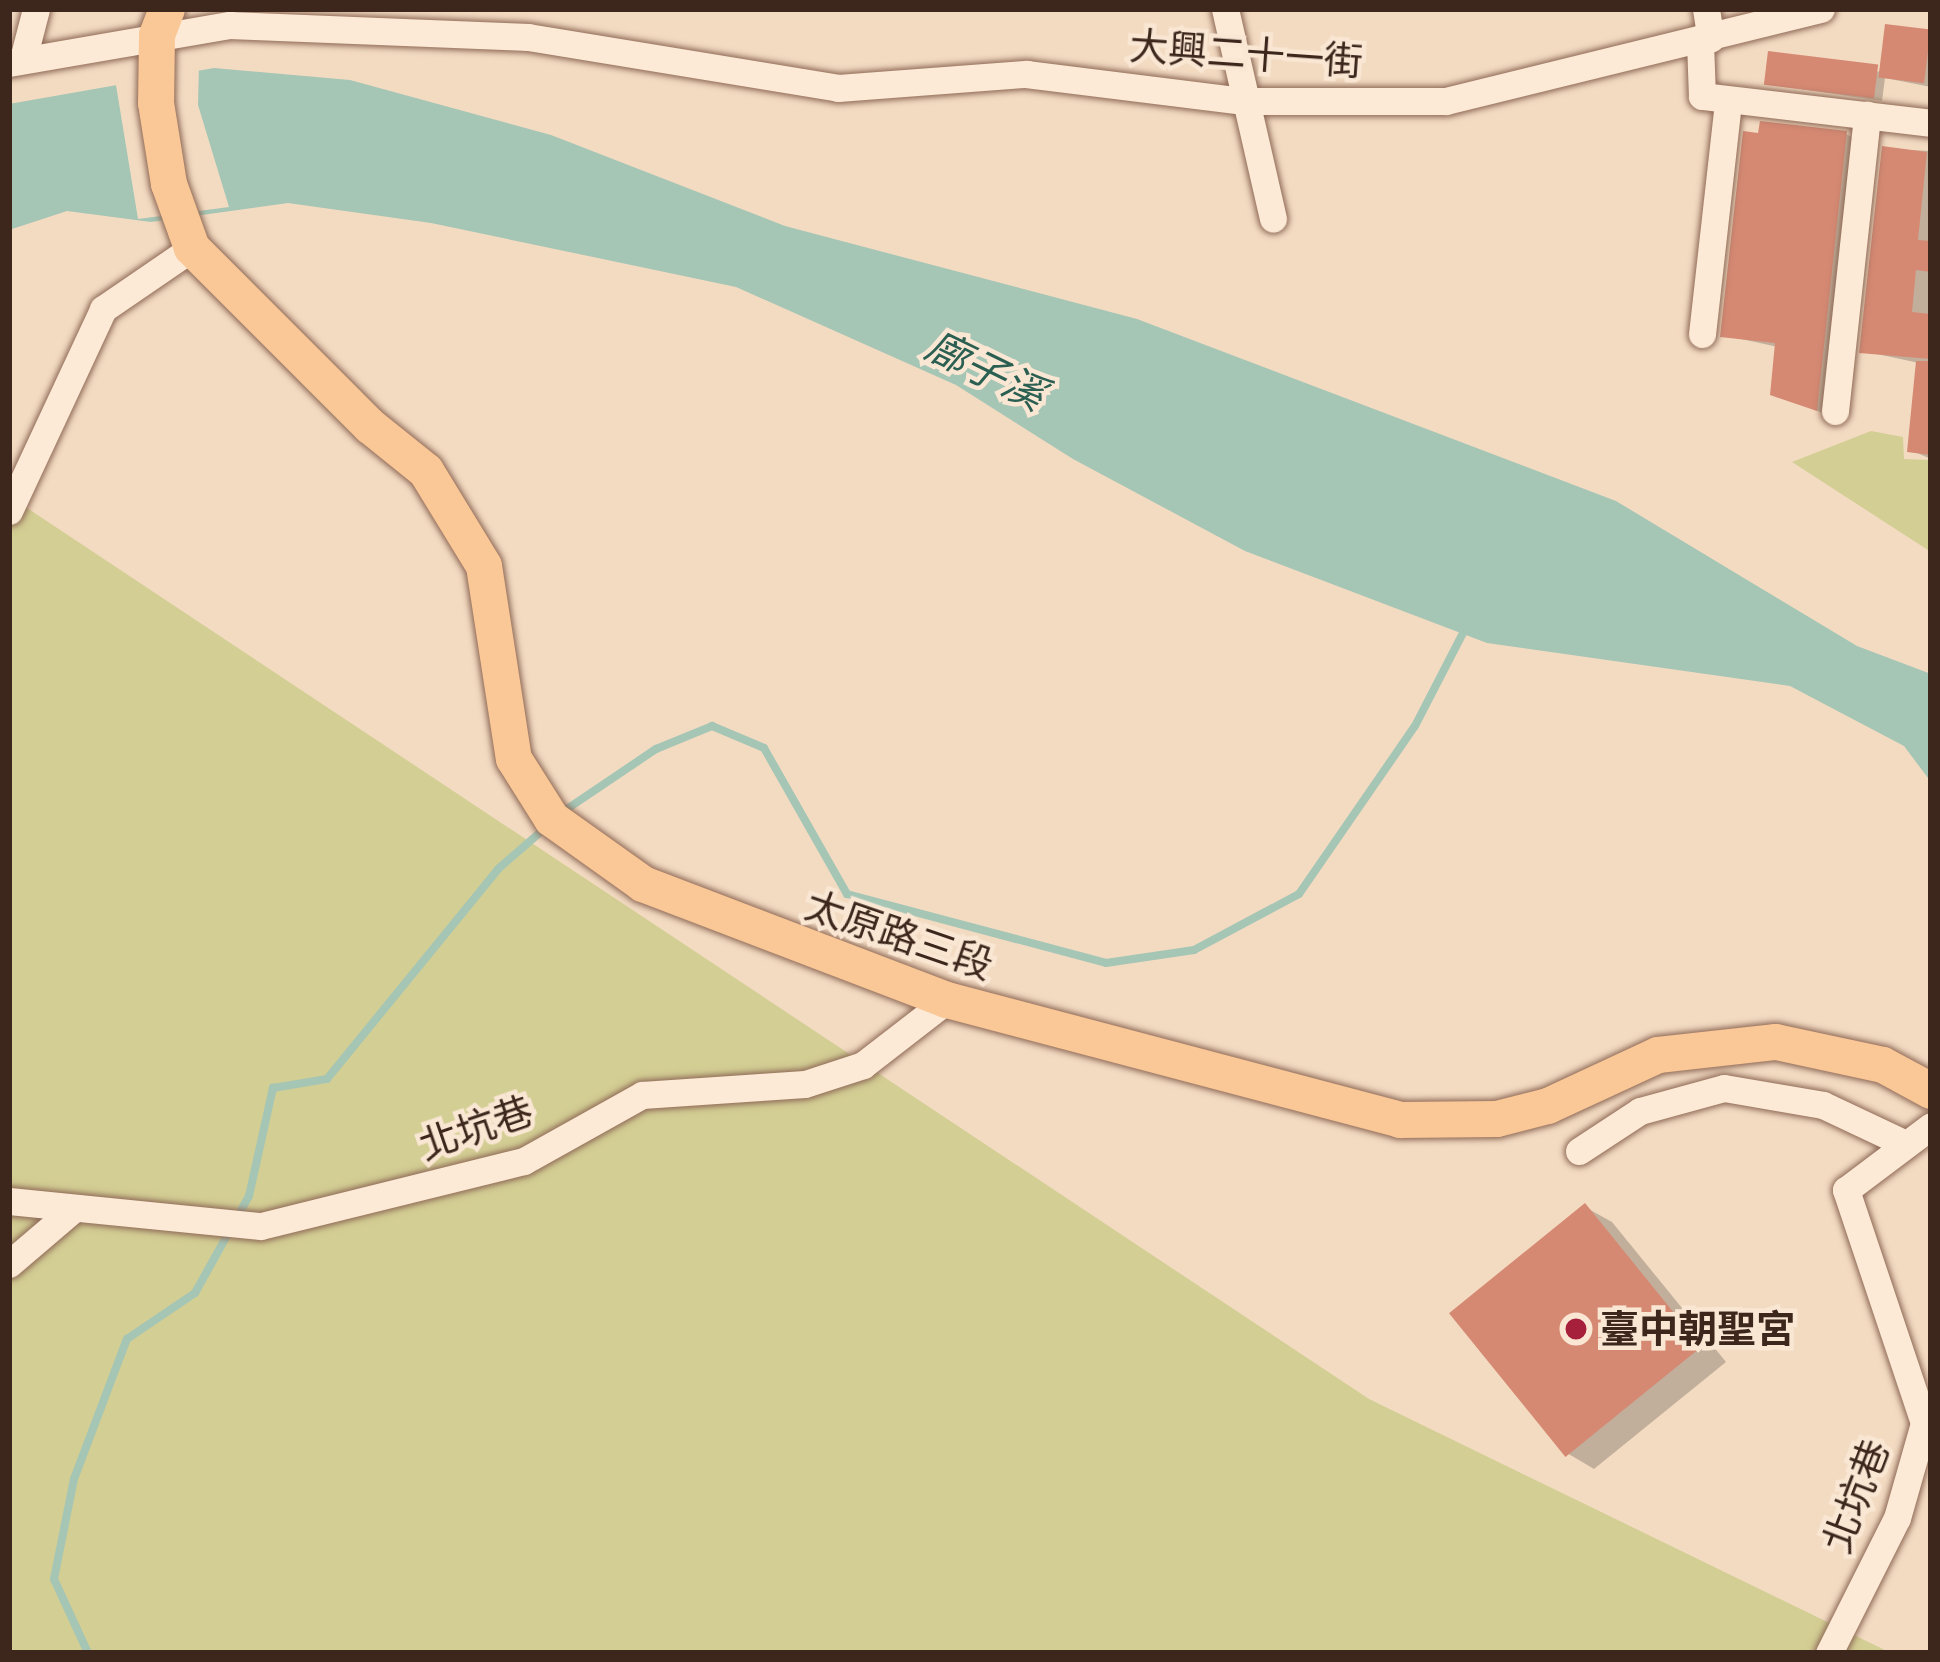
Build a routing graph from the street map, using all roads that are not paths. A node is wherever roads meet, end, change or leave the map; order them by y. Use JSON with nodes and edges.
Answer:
{"nodes":[{"id":1,"x":36,"y":9,"type":"edge"},
{"id":2,"x":1226,"y":9,"type":"edge"},
{"id":3,"x":1706,"y":9,"type":"edge"},
{"id":4,"x":1821,"y":9,"type":"edge"},
{"id":5,"x":160,"y":33,"type":"edge"},
{"id":6,"x":1705,"y":41,"type":"junction"},
{"id":7,"x":16,"y":61,"type":"edge"},
{"id":8,"x":1244,"y":101,"type":"junction"},
{"id":9,"x":1729,"y":102,"type":"junction"},
{"id":10,"x":1867,"y":115,"type":"junction"},
{"id":11,"x":1931,"y":123,"type":"edge"},
{"id":12,"x":1273,"y":219,"type":"dead end"},
{"id":13,"x":189,"y":239,"type":"junction"},
{"id":14,"x":1702,"y":334,"type":"dead end"},
{"id":15,"x":1835,"y":411,"type":"dead end"},
{"id":16,"x":9,"y":511,"type":"edge"},
{"id":17,"x":946,"y":1000,"type":"junction"},
{"id":18,"x":1931,"y":1091,"type":"edge"},
{"id":19,"x":1931,"y":1126,"type":"edge"},
{"id":20,"x":1906,"y":1144,"type":"junction"},
{"id":21,"x":1580,"y":1150,"type":"dead end"},
{"id":22,"x":9,"y":1201,"type":"edge"},
{"id":23,"x":70,"y":1210,"type":"junction"},
{"id":24,"x":9,"y":1264,"type":"edge"},
{"id":25,"x":1828,"y":1653,"type":"edge"}],
"edges":[{"from":1,"to":7,"type":"street"},
{"from":2,"to":8,"type":"street"},
{"from":3,"to":6,"type":"street"},
{"from":4,"to":6,"type":"street","name":"大興二十一街"},
{"from":5,"to":7,"type":"street","name":"大興二十一街"},
{"from":5,"to":8,"type":"street","name":"大興二十一街"},
{"from":5,"to":13,"type":"main road"},
{"from":6,"to":8,"type":"street","name":"大興二十一街"},
{"from":6,"to":9,"type":"street"},
{"from":8,"to":12,"type":"street"},
{"from":9,"to":10,"type":"street"},
{"from":9,"to":14,"type":"street"},
{"from":10,"to":11,"type":"street"},
{"from":10,"to":15,"type":"street"},
{"from":13,"to":16,"type":"street"},
{"from":13,"to":17,"type":"main road","name":"太原路三段"},
{"from":17,"to":18,"type":"main road","name":"太原路三段"},
{"from":17,"to":23,"type":"street","name":"北坑巷"},
{"from":19,"to":20,"type":"street","name":"北坑巷"},
{"from":20,"to":21,"type":"street"},
{"from":20,"to":25,"type":"street","name":"北坑巷"},
{"from":22,"to":23,"type":"street","name":"北坑巷"},
{"from":23,"to":24,"type":"street"}]}
